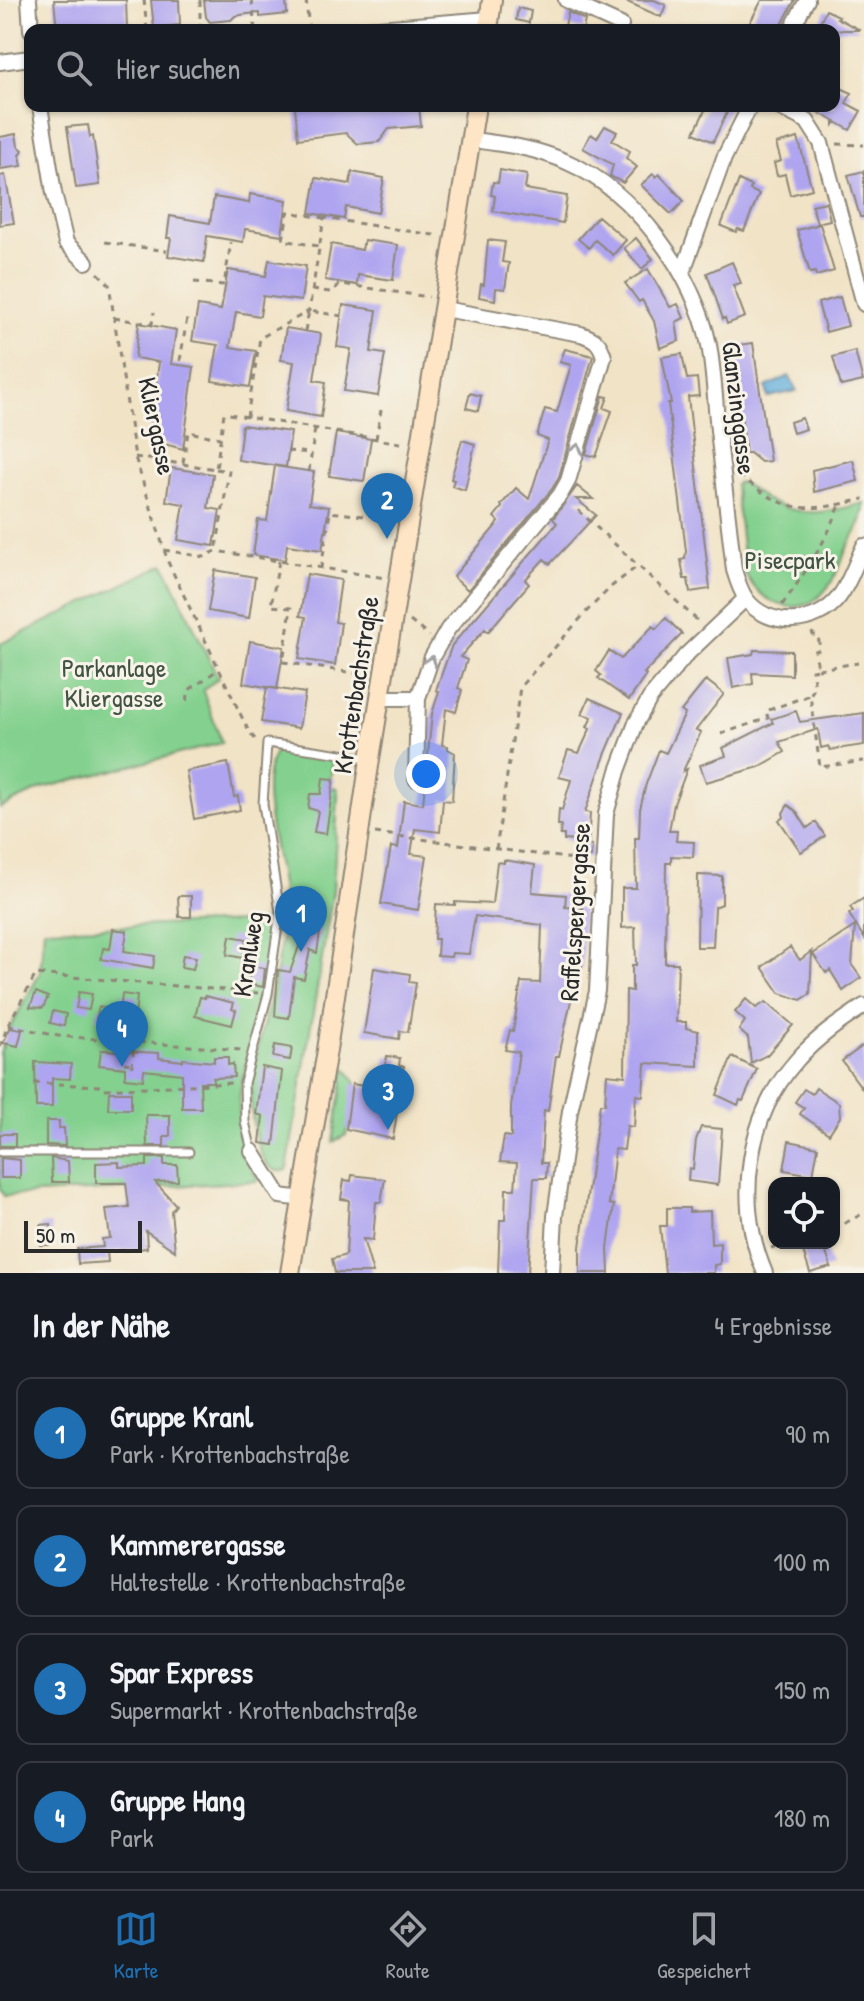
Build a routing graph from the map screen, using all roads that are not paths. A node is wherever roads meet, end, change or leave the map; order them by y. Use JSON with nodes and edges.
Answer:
{"nodes":[{"id":1,"x":29,"y":0,"type":"edge"},
{"id":2,"x":492,"y":0,"type":"edge"},
{"id":3,"x":566,"y":0,"type":"edge"},
{"id":4,"x":807,"y":0,"type":"edge"},
{"id":5,"x":31,"y":24,"type":"edge"},
{"id":6,"x":489,"y":24,"type":"edge"},
{"id":7,"x":619,"y":24,"type":"edge"},
{"id":8,"x":794,"y":24,"type":"edge"},
{"id":9,"x":24,"y":59,"type":"edge"},
{"id":10,"x":0,"y":62,"type":"edge"},
{"id":11,"x":41,"y":112,"type":"edge"},
{"id":12,"x":475,"y":112,"type":"edge"},
{"id":13,"x":747,"y":112,"type":"edge"},
{"id":14,"x":788,"y":112,"type":"edge"},
{"id":15,"x":472,"y":140,"type":"junction"},
{"id":16,"x":86,"y":262,"type":"road end"},
{"id":17,"x":682,"y":274,"type":"junction"},
{"id":18,"x":445,"y":304,"type":"junction"},
{"id":19,"x":864,"y":304,"type":"edge"},
{"id":20,"x":864,"y":546,"type":"edge"},
{"id":21,"x":745,"y":599,"type":"junction"},
{"id":22,"x":380,"y":698,"type":"junction"},
{"id":23,"x":418,"y":698,"type":"junction"},
{"id":24,"x":370,"y":759,"type":"junction"},
{"id":25,"x":416,"y":779,"type":"dead end"},
{"id":26,"x":864,"y":1006,"type":"edge"},
{"id":27,"x":252,"y":1151,"type":"joint"},
{"id":28,"x":1,"y":1152,"type":"edge"},
{"id":29,"x":189,"y":1152,"type":"dead end"},
{"id":30,"x":303,"y":1199,"type":"junction"},
{"id":31,"x":290,"y":1273,"type":"edge"},
{"id":32,"x":552,"y":1273,"type":"edge"},
{"id":33,"x":765,"y":1273,"type":"edge"}],
"edges":[{"from":1,"to":5,"type":"street"},
{"from":2,"to":6,"type":"main road"},
{"from":3,"to":7,"type":"street"},
{"from":4,"to":8,"type":"street"},
{"from":9,"to":10,"type":"street"},
{"from":11,"to":16,"type":"street"},
{"from":12,"to":15,"type":"main road","name":"Krottenbachstraße"},
{"from":13,"to":17,"type":"street"},
{"from":14,"to":19,"type":"street"},
{"from":15,"to":17,"type":"street","name":"Glanzinggasse"},
{"from":15,"to":18,"type":"main road","name":"Krottenbachstraße"},
{"from":17,"to":21,"type":"street","name":"Glanzinggasse"},
{"from":18,"to":22,"type":"main road","name":"Krottenbachstraße"},
{"from":23,"to":18,"type":"street","one_way":true},
{"from":20,"to":21,"type":"street"},
{"from":21,"to":32,"type":"street","name":"Raffelspergergasse"},
{"from":22,"to":23,"type":"street"},
{"from":22,"to":24,"type":"main road","name":"Krottenbachstraße"},
{"from":23,"to":25,"type":"street"},
{"from":24,"to":27,"type":"lane","name":"Kranlweg"},
{"from":24,"to":30,"type":"main road","name":"Krottenbachstraße"},
{"from":26,"to":33,"type":"street"},
{"from":27,"to":30,"type":"street","name":"Kranlweg"},
{"from":28,"to":29,"type":"lane"},
{"from":30,"to":31,"type":"main road","name":"Krottenbachstraße"}]}
